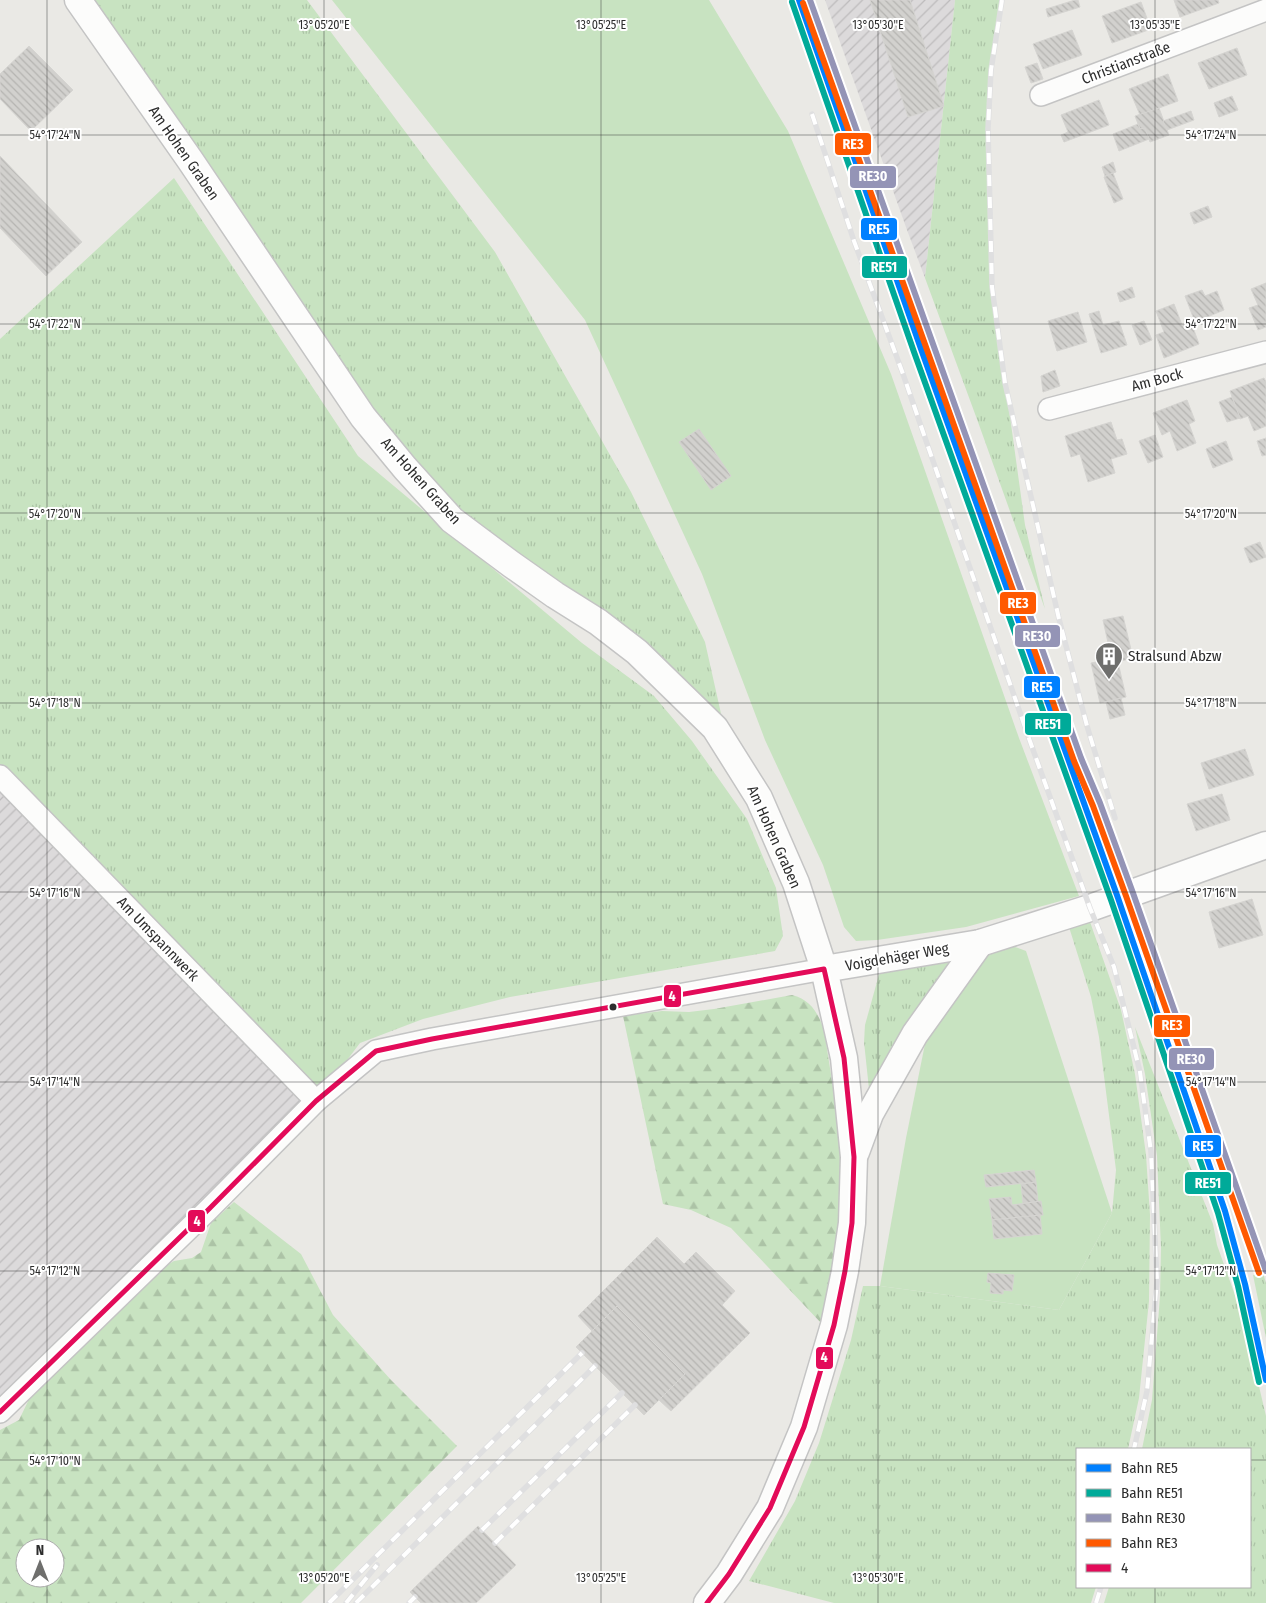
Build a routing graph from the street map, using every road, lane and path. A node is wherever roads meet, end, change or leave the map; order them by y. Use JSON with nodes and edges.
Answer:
{"nodes":[{"id":1,"x":78,"y":0,"type":"edge"},
{"id":2,"x":1266,"y":10,"type":"edge"},
{"id":3,"x":1041,"y":95,"type":"dead end"},
{"id":4,"x":1266,"y":352,"type":"edge"},
{"id":5,"x":1049,"y":409,"type":"dead end"},
{"id":6,"x":0,"y":776,"type":"edge"},
{"id":7,"x":1266,"y":845,"type":"edge"},
{"id":8,"x":980,"y":943,"type":"junction"},
{"id":9,"x":824,"y":969,"type":"junction"},
{"id":10,"x":316,"y":1101,"type":"junction"},
{"id":11,"x":854,"y":1157,"type":"junction"},
{"id":12,"x":0,"y":1412,"type":"edge"},
{"id":13,"x":707,"y":1603,"type":"edge"}],
"edges":[{"from":1,"to":9,"type":"street","name":"Am Hohen Graben"},
{"from":2,"to":3,"type":"street","name":"Christianstraße"},
{"from":4,"to":5,"type":"street","name":"Am Bock"},
{"from":6,"to":10,"type":"street","name":"Am Umspannwerk"},
{"from":7,"to":8,"type":"street","name":"Voigdehäger Weg"},
{"from":8,"to":9,"type":"street","name":"Voigdehäger Weg"},
{"from":8,"to":11,"type":"street","name":"Voigdehäger Weg"},
{"from":9,"to":10,"type":"street"},
{"from":9,"to":11,"type":"street","name":"Voigdehäger Weg"},
{"from":10,"to":12,"type":"street"},
{"from":11,"to":13,"type":"street","name":"Voigdehäger Weg"}]}
